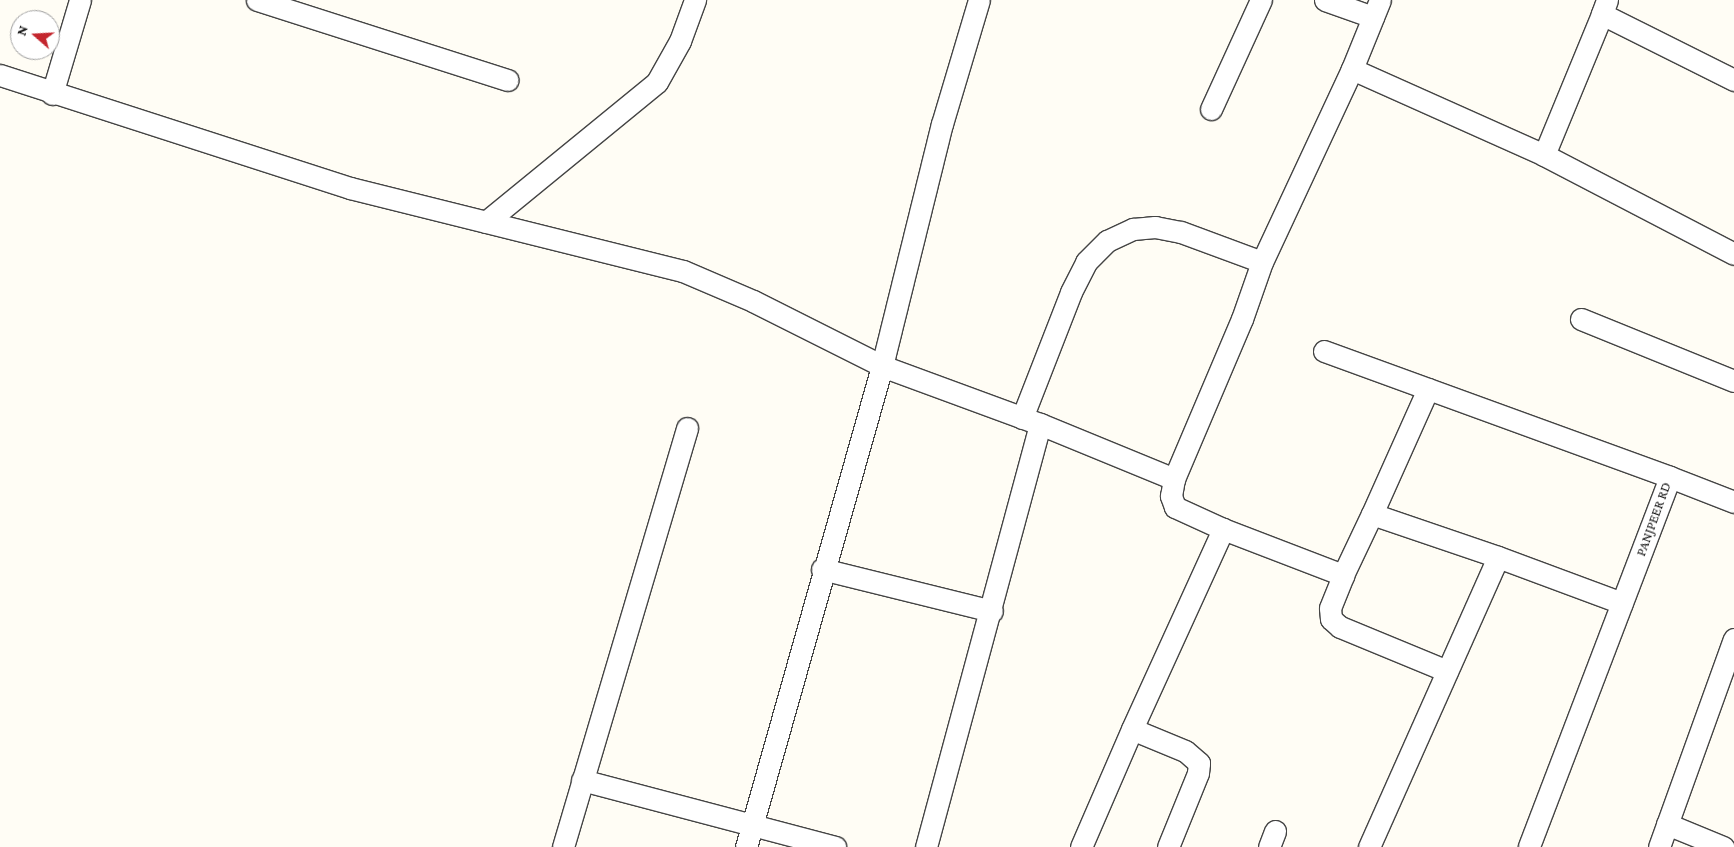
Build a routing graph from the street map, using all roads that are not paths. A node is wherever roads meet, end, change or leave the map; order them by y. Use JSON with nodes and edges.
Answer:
{"nodes":[{"id":1,"x":80,"y":0,"type":"edge"},
{"id":2,"x":257,"y":0,"type":"edge"},
{"id":3,"x":695,"y":0,"type":"edge"},
{"id":4,"x":978,"y":0,"type":"edge"},
{"id":5,"x":1261,"y":0,"type":"edge"},
{"id":6,"x":1325,"y":0,"type":"edge"},
{"id":7,"x":1604,"y":7,"type":"edge"},
{"id":8,"x":1376,"y":9,"type":"edge"},
{"id":9,"x":1352,"y":69,"type":"junction"},
{"id":10,"x":0,"y":75,"type":"edge"},
{"id":11,"x":508,"y":80,"type":"dead end"},
{"id":12,"x":1734,"y":80,"type":"edge"},
{"id":13,"x":52,"y":94,"type":"junction"},
{"id":14,"x":1211,"y":109,"type":"dead end"},
{"id":15,"x":1544,"y":155,"type":"junction"},
{"id":16,"x":486,"y":222,"type":"junction"},
{"id":17,"x":1734,"y":254,"type":"edge"},
{"id":18,"x":1262,"y":262,"type":"junction"},
{"id":19,"x":1581,"y":319,"type":"dead end"},
{"id":20,"x":1324,"y":351,"type":"dead end"},
{"id":21,"x":882,"y":366,"type":"junction"},
{"id":22,"x":1734,"y":381,"type":"edge"},
{"id":23,"x":1428,"y":389,"type":"junction"},
{"id":24,"x":1031,"y":421,"type":"junction"},
{"id":25,"x":687,"y":428,"type":"dead end"},
{"id":26,"x":1670,"y":477,"type":"junction"},
{"id":27,"x":1174,"y":479,"type":"junction"},
{"id":28,"x":1734,"y":502,"type":"edge"},
{"id":29,"x":1372,"y":514,"type":"junction"},
{"id":30,"x":1222,"y":528,"type":"junction"},
{"id":31,"x":1498,"y":556,"type":"junction"},
{"id":32,"x":822,"y":569,"type":"junction"},
{"id":33,"x":1343,"y":575,"type":"junction"},
{"id":34,"x":1622,"y":603,"type":"junction"},
{"id":35,"x":992,"y":611,"type":"junction"},
{"id":36,"x":1734,"y":639,"type":"edge"},
{"id":37,"x":1447,"y":670,"type":"junction"},
{"id":38,"x":1132,"y":729,"type":"junction"},
{"id":39,"x":582,"y":780,"type":"junction"},
{"id":40,"x":1667,"y":824,"type":"junction"},
{"id":41,"x":752,"y":825,"type":"junction"},
{"id":42,"x":563,"y":847,"type":"edge"},
{"id":43,"x":746,"y":847,"type":"edge"},
{"id":44,"x":835,"y":847,"type":"edge"},
{"id":45,"x":926,"y":847,"type":"edge"},
{"id":46,"x":1081,"y":847,"type":"edge"},
{"id":47,"x":1168,"y":847,"type":"edge"},
{"id":48,"x":1369,"y":847,"type":"edge"},
{"id":49,"x":1529,"y":847,"type":"edge"},
{"id":50,"x":1659,"y":847,"type":"edge"},
{"id":51,"x":1723,"y":847,"type":"edge"}],
"edges":[{"from":1,"to":13,"type":"street"},
{"from":2,"to":11,"type":"street"},
{"from":3,"to":16,"type":"street"},
{"from":4,"to":21,"type":"street"},
{"from":5,"to":14,"type":"street"},
{"from":6,"to":8,"type":"street"},
{"from":7,"to":12,"type":"street"},
{"from":7,"to":15,"type":"street"},
{"from":8,"to":9,"type":"street"},
{"from":9,"to":15,"type":"street"},
{"from":9,"to":18,"type":"street"},
{"from":10,"to":13,"type":"street"},
{"from":13,"to":16,"type":"street"},
{"from":15,"to":17,"type":"street"},
{"from":16,"to":21,"type":"street"},
{"from":18,"to":24,"type":"street"},
{"from":18,"to":27,"type":"street"},
{"from":19,"to":22,"type":"street"},
{"from":20,"to":23,"type":"street","name":"PANJPEER RD"},
{"from":21,"to":24,"type":"street"},
{"from":21,"to":32,"type":"street"},
{"from":23,"to":26,"type":"street","name":"PANJPEER RD"},
{"from":23,"to":29,"type":"street"},
{"from":24,"to":27,"type":"street"},
{"from":24,"to":35,"type":"street"},
{"from":25,"to":39,"type":"street"},
{"from":26,"to":28,"type":"street"},
{"from":26,"to":34,"type":"street","name":"PANJPEER RD"},
{"from":27,"to":30,"type":"street"},
{"from":29,"to":31,"type":"street"},
{"from":29,"to":33,"type":"street"},
{"from":30,"to":33,"type":"street"},
{"from":30,"to":38,"type":"street"},
{"from":31,"to":34,"type":"street"},
{"from":31,"to":37,"type":"street"},
{"from":32,"to":35,"type":"street"},
{"from":32,"to":41,"type":"street"},
{"from":33,"to":37,"type":"street"},
{"from":34,"to":49,"type":"street","name":"PANJPEER RD"},
{"from":35,"to":45,"type":"street"},
{"from":36,"to":40,"type":"street"},
{"from":37,"to":48,"type":"street"},
{"from":38,"to":46,"type":"street"},
{"from":38,"to":47,"type":"street"},
{"from":39,"to":41,"type":"street"},
{"from":39,"to":42,"type":"street"},
{"from":40,"to":50,"type":"street"},
{"from":40,"to":51,"type":"street"},
{"from":41,"to":43,"type":"street"},
{"from":41,"to":44,"type":"street"}]}
